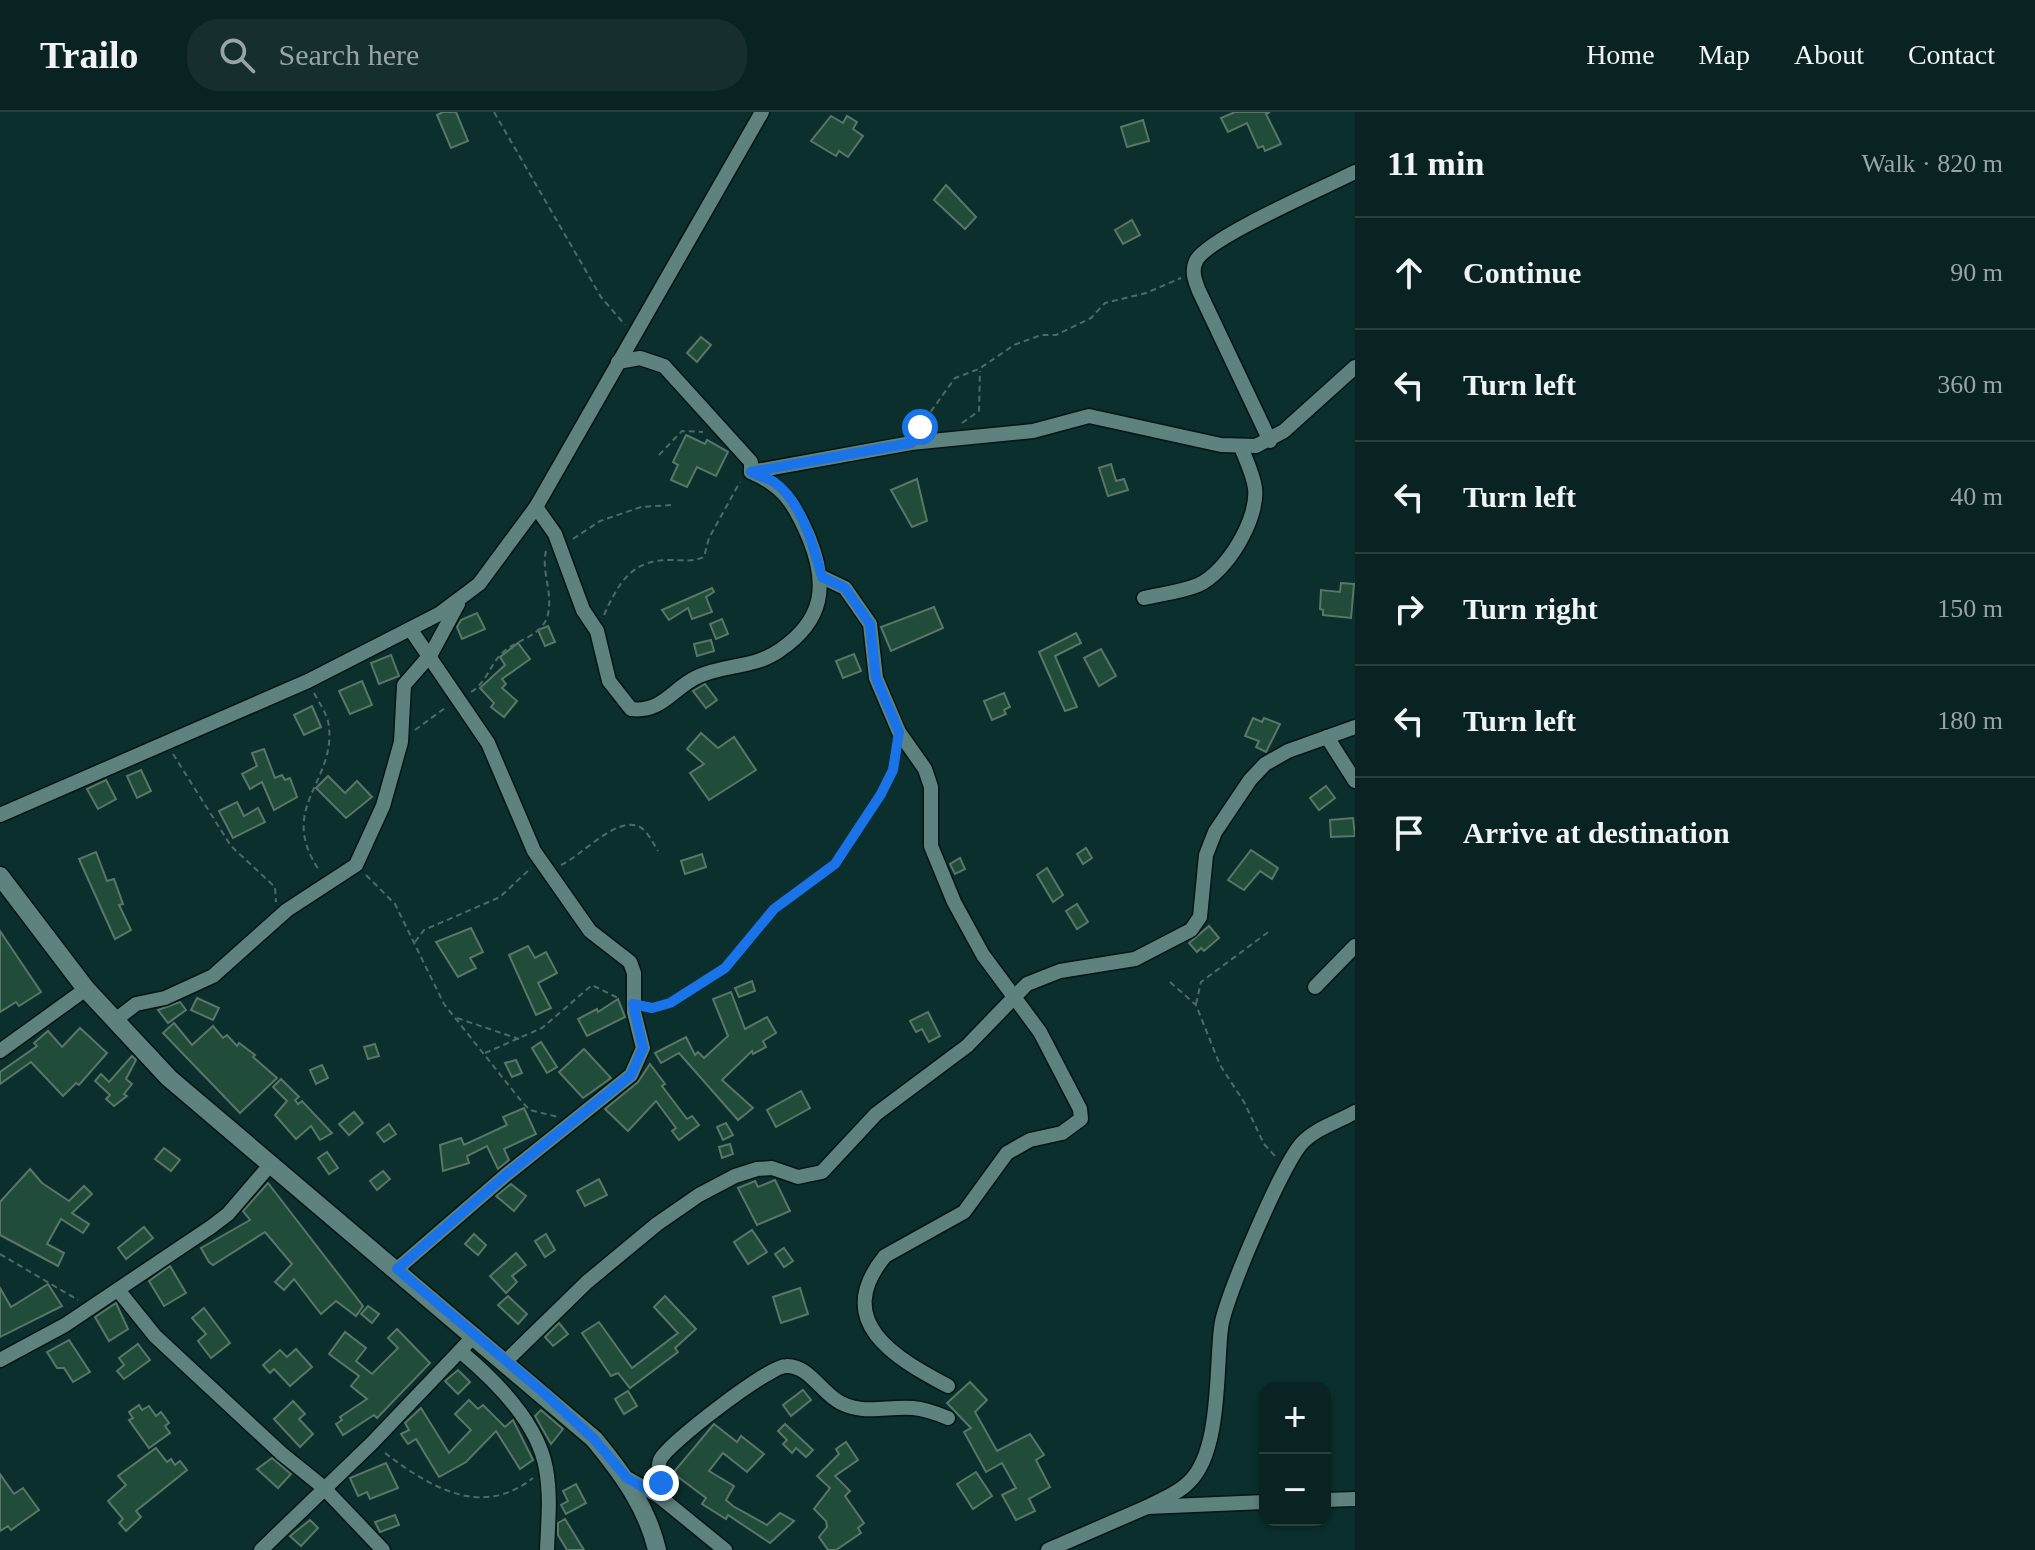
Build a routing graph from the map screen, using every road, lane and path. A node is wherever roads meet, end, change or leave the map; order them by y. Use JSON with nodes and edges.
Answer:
{"nodes":[{"id":1,"x":494,"y":112,"type":"edge"},
{"id":2,"x":762,"y":112,"type":"edge"},
{"id":3,"x":1355,"y":172,"type":"edge"},
{"id":4,"x":1193,"y":273,"type":"junction"},
{"id":5,"x":633,"y":334,"type":"junction"},
{"id":6,"x":618,"y":362,"type":"junction"},
{"id":7,"x":1355,"y":367,"type":"edge"},
{"id":8,"x":979,"y":369,"type":"junction"},
{"id":9,"x":956,"y":430,"type":"dead end"},
{"id":10,"x":724,"y":433,"type":"junction"},
{"id":11,"x":1270,"y":441,"type":"junction"},
{"id":12,"x":911,"y":443,"type":"junction"},
{"id":13,"x":1241,"y":447,"type":"junction"},
{"id":14,"x":659,"y":455,"type":"dead end"},
{"id":15,"x":751,"y":467,"type":"junction"},
{"id":16,"x":671,"y":505,"type":"dead end"},
{"id":17,"x":536,"y":507,"type":"junction"},
{"id":18,"x":555,"y":534,"type":"junction"},
{"id":19,"x":822,"y":577,"type":"junction"},
{"id":20,"x":1144,"y":598,"type":"dead end"},
{"id":21,"x":458,"y":603,"type":"junction"},
{"id":22,"x":411,"y":630,"type":"junction"},
{"id":23,"x":597,"y":631,"type":"junction"},
{"id":24,"x":431,"y":654,"type":"junction"},
{"id":25,"x":308,"y":681,"type":"junction"},
{"id":26,"x":458,"y":699,"type":"junction"},
{"id":27,"x":1355,"y":727,"type":"edge"},
{"id":28,"x":899,"y":732,"type":"junction"},
{"id":29,"x":1327,"y":737,"type":"junction"},
{"id":30,"x":166,"y":741,"type":"junction"},
{"id":31,"x":401,"y":742,"type":"junction"},
{"id":32,"x":1355,"y":781,"type":"edge"},
{"id":33,"x":0,"y":815,"type":"edge"},
{"id":34,"x":658,"y":851,"type":"dead end"},
{"id":35,"x":542,"y":862,"type":"junction"},
{"id":36,"x":356,"y":865,"type":"junction"},
{"id":37,"x":0,"y":876,"type":"edge"},
{"id":38,"x":329,"y":884,"type":"junction"},
{"id":39,"x":277,"y":919,"type":"junction"},
{"id":40,"x":1271,"y":930,"type":"dead end"},
{"id":41,"x":415,"y":943,"type":"junction"},
{"id":42,"x":1355,"y":946,"type":"edge"},
{"id":43,"x":1170,"y":982,"type":"dead end"},
{"id":44,"x":1315,"y":987,"type":"dead end"},
{"id":45,"x":86,"y":989,"type":"junction"},
{"id":46,"x":1012,"y":997,"type":"junction"},
{"id":47,"x":633,"y":1004,"type":"junction"},
{"id":48,"x":1196,"y":1005,"type":"junction"},
{"id":49,"x":455,"y":1017,"type":"junction"},
{"id":50,"x":114,"y":1021,"type":"junction"},
{"id":51,"x":520,"y":1039,"type":"junction"},
{"id":52,"x":0,"y":1051,"type":"edge"},
{"id":53,"x":485,"y":1053,"type":"junction"},
{"id":54,"x":1355,"y":1112,"type":"edge"},
{"id":55,"x":575,"y":1120,"type":"junction"},
{"id":56,"x":1290,"y":1161,"type":"junction"},
{"id":57,"x":270,"y":1165,"type":"junction"},
{"id":58,"x":0,"y":1254,"type":"edge"},
{"id":59,"x":397,"y":1269,"type":"junction"},
{"id":60,"x":118,"y":1290,"type":"junction"},
{"id":61,"x":89,"y":1307,"type":"junction"},
{"id":62,"x":475,"y":1335,"type":"junction"},
{"id":63,"x":460,"y":1351,"type":"junction"},
{"id":64,"x":0,"y":1360,"type":"edge"},
{"id":65,"x":506,"y":1361,"type":"junction"},
{"id":66,"x":948,"y":1386,"type":"dead end"},
{"id":67,"x":948,"y":1418,"type":"dead end"},
{"id":68,"x":372,"y":1443,"type":"junction"},
{"id":69,"x":546,"y":1468,"type":"junction"},
{"id":70,"x":627,"y":1478,"type":"junction"},
{"id":71,"x":323,"y":1487,"type":"junction"},
{"id":72,"x":660,"y":1497,"type":"junction"},
{"id":73,"x":1355,"y":1499,"type":"edge"},
{"id":74,"x":1331,"y":1500,"type":"edge"},
{"id":75,"x":1259,"y":1502,"type":"edge"},
{"id":76,"x":1147,"y":1507,"type":"junction"},
{"id":77,"x":261,"y":1550,"type":"edge"},
{"id":78,"x":383,"y":1550,"type":"edge"},
{"id":79,"x":547,"y":1550,"type":"edge"},
{"id":80,"x":657,"y":1550,"type":"edge"},
{"id":81,"x":725,"y":1550,"type":"edge"},
{"id":82,"x":1048,"y":1550,"type":"edge"}],
"edges":[{"from":1,"to":5,"type":"path"},
{"from":2,"to":5,"type":"street"},
{"from":3,"to":4,"type":"street"},
{"from":4,"to":8,"type":"path"},
{"from":4,"to":11,"type":"street"},
{"from":5,"to":6,"type":"street"},
{"from":6,"to":10,"type":"street"},
{"from":6,"to":17,"type":"street"},
{"from":7,"to":11,"type":"street"},
{"from":8,"to":9,"type":"path"},
{"from":8,"to":12,"type":"path"},
{"from":10,"to":14,"type":"path"},
{"from":10,"to":15,"type":"street"},
{"from":11,"to":13,"type":"street"},
{"from":12,"to":13,"type":"street"},
{"from":12,"to":15,"type":"street"},
{"from":13,"to":20,"type":"street"},
{"from":15,"to":19,"type":"street"},
{"from":15,"to":23,"type":"path"},
{"from":16,"to":18,"type":"path"},
{"from":17,"to":18,"type":"street"},
{"from":17,"to":21,"type":"street"},
{"from":18,"to":23,"type":"street"},
{"from":18,"to":26,"type":"path"},
{"from":19,"to":23,"type":"street"},
{"from":19,"to":28,"type":"street"},
{"from":21,"to":22,"type":"street"},
{"from":21,"to":24,"type":"street"},
{"from":22,"to":24,"type":"street"},
{"from":22,"to":25,"type":"street"},
{"from":24,"to":26,"type":"street"},
{"from":24,"to":31,"type":"street"},
{"from":25,"to":30,"type":"street"},
{"from":25,"to":38,"type":"path"},
{"from":26,"to":31,"type":"path"},
{"from":26,"to":35,"type":"street"},
{"from":27,"to":29,"type":"street"},
{"from":28,"to":46,"type":"street"},
{"from":28,"to":47,"type":"path"},
{"from":29,"to":32,"type":"street"},
{"from":29,"to":46,"type":"street"},
{"from":30,"to":33,"type":"street"},
{"from":30,"to":39,"type":"path"},
{"from":31,"to":36,"type":"street"},
{"from":34,"to":35,"type":"path"},
{"from":35,"to":41,"type":"path"},
{"from":35,"to":47,"type":"street"},
{"from":36,"to":38,"type":"street"},
{"from":36,"to":41,"type":"path"},
{"from":37,"to":45,"type":"main road"},
{"from":38,"to":39,"type":"street"},
{"from":39,"to":50,"type":"street"},
{"from":40,"to":48,"type":"path"},
{"from":41,"to":49,"type":"path"},
{"from":42,"to":44,"type":"street"},
{"from":43,"to":48,"type":"path"},
{"from":45,"to":50,"type":"main road"},
{"from":45,"to":52,"type":"street"},
{"from":46,"to":65,"type":"street"},
{"from":46,"to":66,"type":"street"},
{"from":47,"to":51,"type":"path"},
{"from":47,"to":55,"type":"street"},
{"from":48,"to":56,"type":"path"},
{"from":49,"to":51,"type":"path"},
{"from":49,"to":53,"type":"path"},
{"from":50,"to":57,"type":"main road"},
{"from":51,"to":53,"type":"path"},
{"from":53,"to":55,"type":"path"},
{"from":54,"to":56,"type":"street"},
{"from":55,"to":59,"type":"street"},
{"from":56,"to":76,"type":"street"},
{"from":57,"to":59,"type":"main road"},
{"from":57,"to":60,"type":"street"},
{"from":58,"to":61,"type":"path"},
{"from":59,"to":62,"type":"main road"},
{"from":60,"to":61,"type":"street"},
{"from":60,"to":71,"type":"street"},
{"from":61,"to":64,"type":"street"},
{"from":62,"to":63,"type":"street"},
{"from":62,"to":65,"type":"main road"},
{"from":63,"to":68,"type":"street"},
{"from":63,"to":69,"type":"street"},
{"from":65,"to":70,"type":"main road"},
{"from":67,"to":72,"type":"street"},
{"from":68,"to":69,"type":"path"},
{"from":68,"to":71,"type":"street"},
{"from":69,"to":79,"type":"street"},
{"from":70,"to":72,"type":"street"},
{"from":70,"to":80,"type":"main road"},
{"from":71,"to":77,"type":"street"},
{"from":71,"to":78,"type":"street"},
{"from":72,"to":81,"type":"street"},
{"from":73,"to":74,"type":"street"},
{"from":75,"to":76,"type":"street"},
{"from":76,"to":82,"type":"street"}]}
